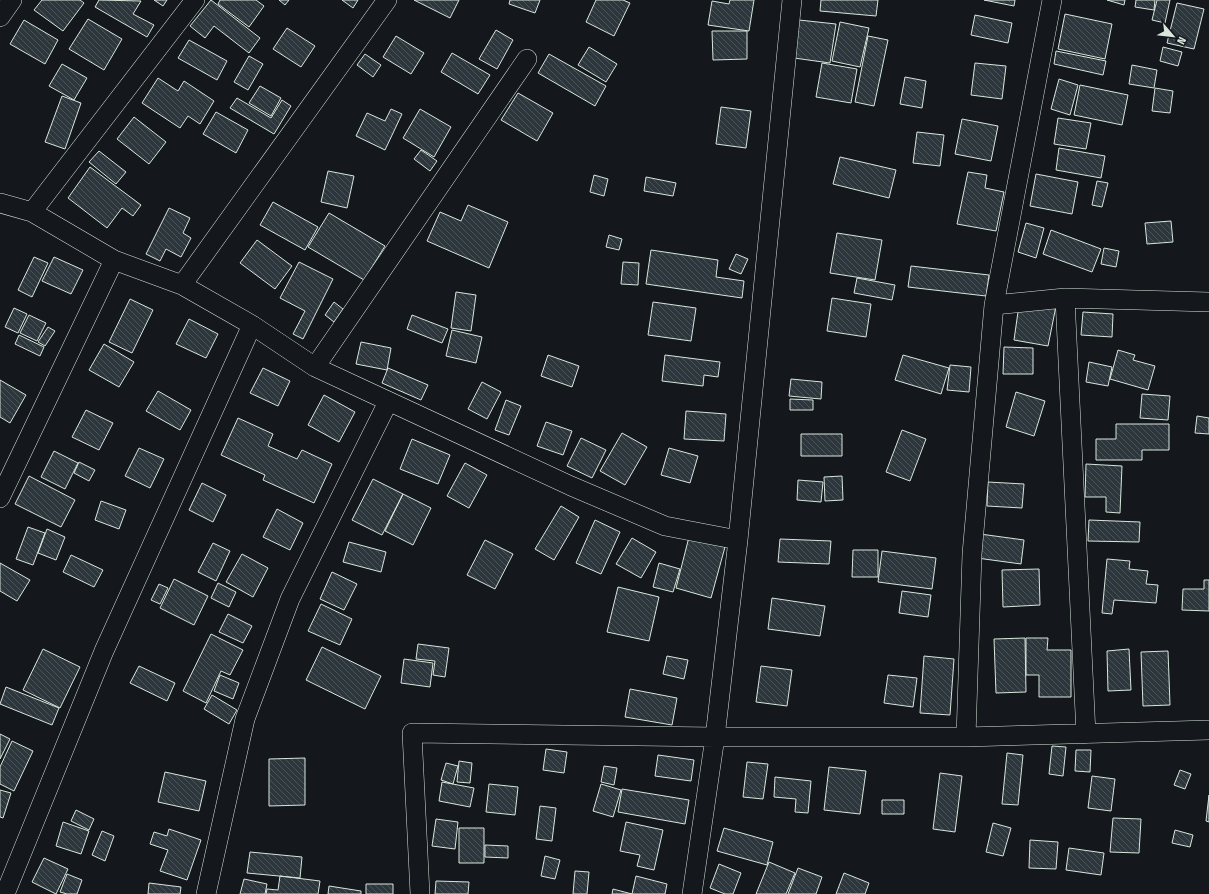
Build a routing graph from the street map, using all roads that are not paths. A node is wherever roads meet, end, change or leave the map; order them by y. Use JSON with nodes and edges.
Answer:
{"nodes":[{"id":1,"x":12,"y":0,"type":"edge"},
{"id":2,"x":195,"y":0,"type":"edge"},
{"id":3,"x":387,"y":0,"type":"edge"},
{"id":4,"x":792,"y":0,"type":"edge"},
{"id":5,"x":1052,"y":0,"type":"edge"},
{"id":6,"x":0,"y":17,"type":"edge"},
{"id":7,"x":527,"y":59,"type":"dead end"},
{"id":8,"x":0,"y":204,"type":"edge"},
{"id":9,"x":32,"y":212,"type":"junction"},
{"id":10,"x":114,"y":260,"type":"junction"},
{"id":11,"x":182,"y":285,"type":"junction"},
{"id":12,"x":1065,"y":298,"type":"junction"},
{"id":13,"x":1209,"y":302,"type":"edge"},
{"id":14,"x":994,"y":305,"type":"junction"},
{"id":15,"x":252,"y":325,"type":"junction"},
{"id":16,"x":315,"y":367,"type":"junction"},
{"id":17,"x":388,"y":402,"type":"junction"},
{"id":18,"x":0,"y":498,"type":"edge"},
{"id":19,"x":738,"y":540,"type":"junction"},
{"id":20,"x":1209,"y":730,"type":"edge"},
{"id":21,"x":1086,"y":734,"type":"junction"},
{"id":22,"x":715,"y":737,"type":"junction"},
{"id":23,"x":966,"y":737,"type":"junction"},
{"id":24,"x":5,"y":894,"type":"edge"},
{"id":25,"x":206,"y":894,"type":"edge"},
{"id":26,"x":420,"y":894,"type":"edge"},
{"id":27,"x":692,"y":894,"type":"edge"}],
"edges":[{"from":1,"to":6,"type":"street"},
{"from":2,"to":9,"type":"street"},
{"from":3,"to":11,"type":"street"},
{"from":4,"to":19,"type":"street"},
{"from":5,"to":14,"type":"street"},
{"from":7,"to":16,"type":"street"},
{"from":8,"to":9,"type":"street"},
{"from":9,"to":10,"type":"street"},
{"from":10,"to":11,"type":"street"},
{"from":10,"to":18,"type":"street"},
{"from":11,"to":15,"type":"street"},
{"from":12,"to":13,"type":"street"},
{"from":12,"to":14,"type":"street"},
{"from":12,"to":21,"type":"street"},
{"from":14,"to":23,"type":"street"},
{"from":15,"to":16,"type":"street"},
{"from":15,"to":24,"type":"street"},
{"from":16,"to":17,"type":"street"},
{"from":17,"to":19,"type":"street"},
{"from":17,"to":25,"type":"street"},
{"from":19,"to":22,"type":"street"},
{"from":20,"to":21,"type":"street"},
{"from":21,"to":23,"type":"street"},
{"from":22,"to":23,"type":"street"},
{"from":22,"to":26,"type":"street"},
{"from":22,"to":27,"type":"street"}]}
